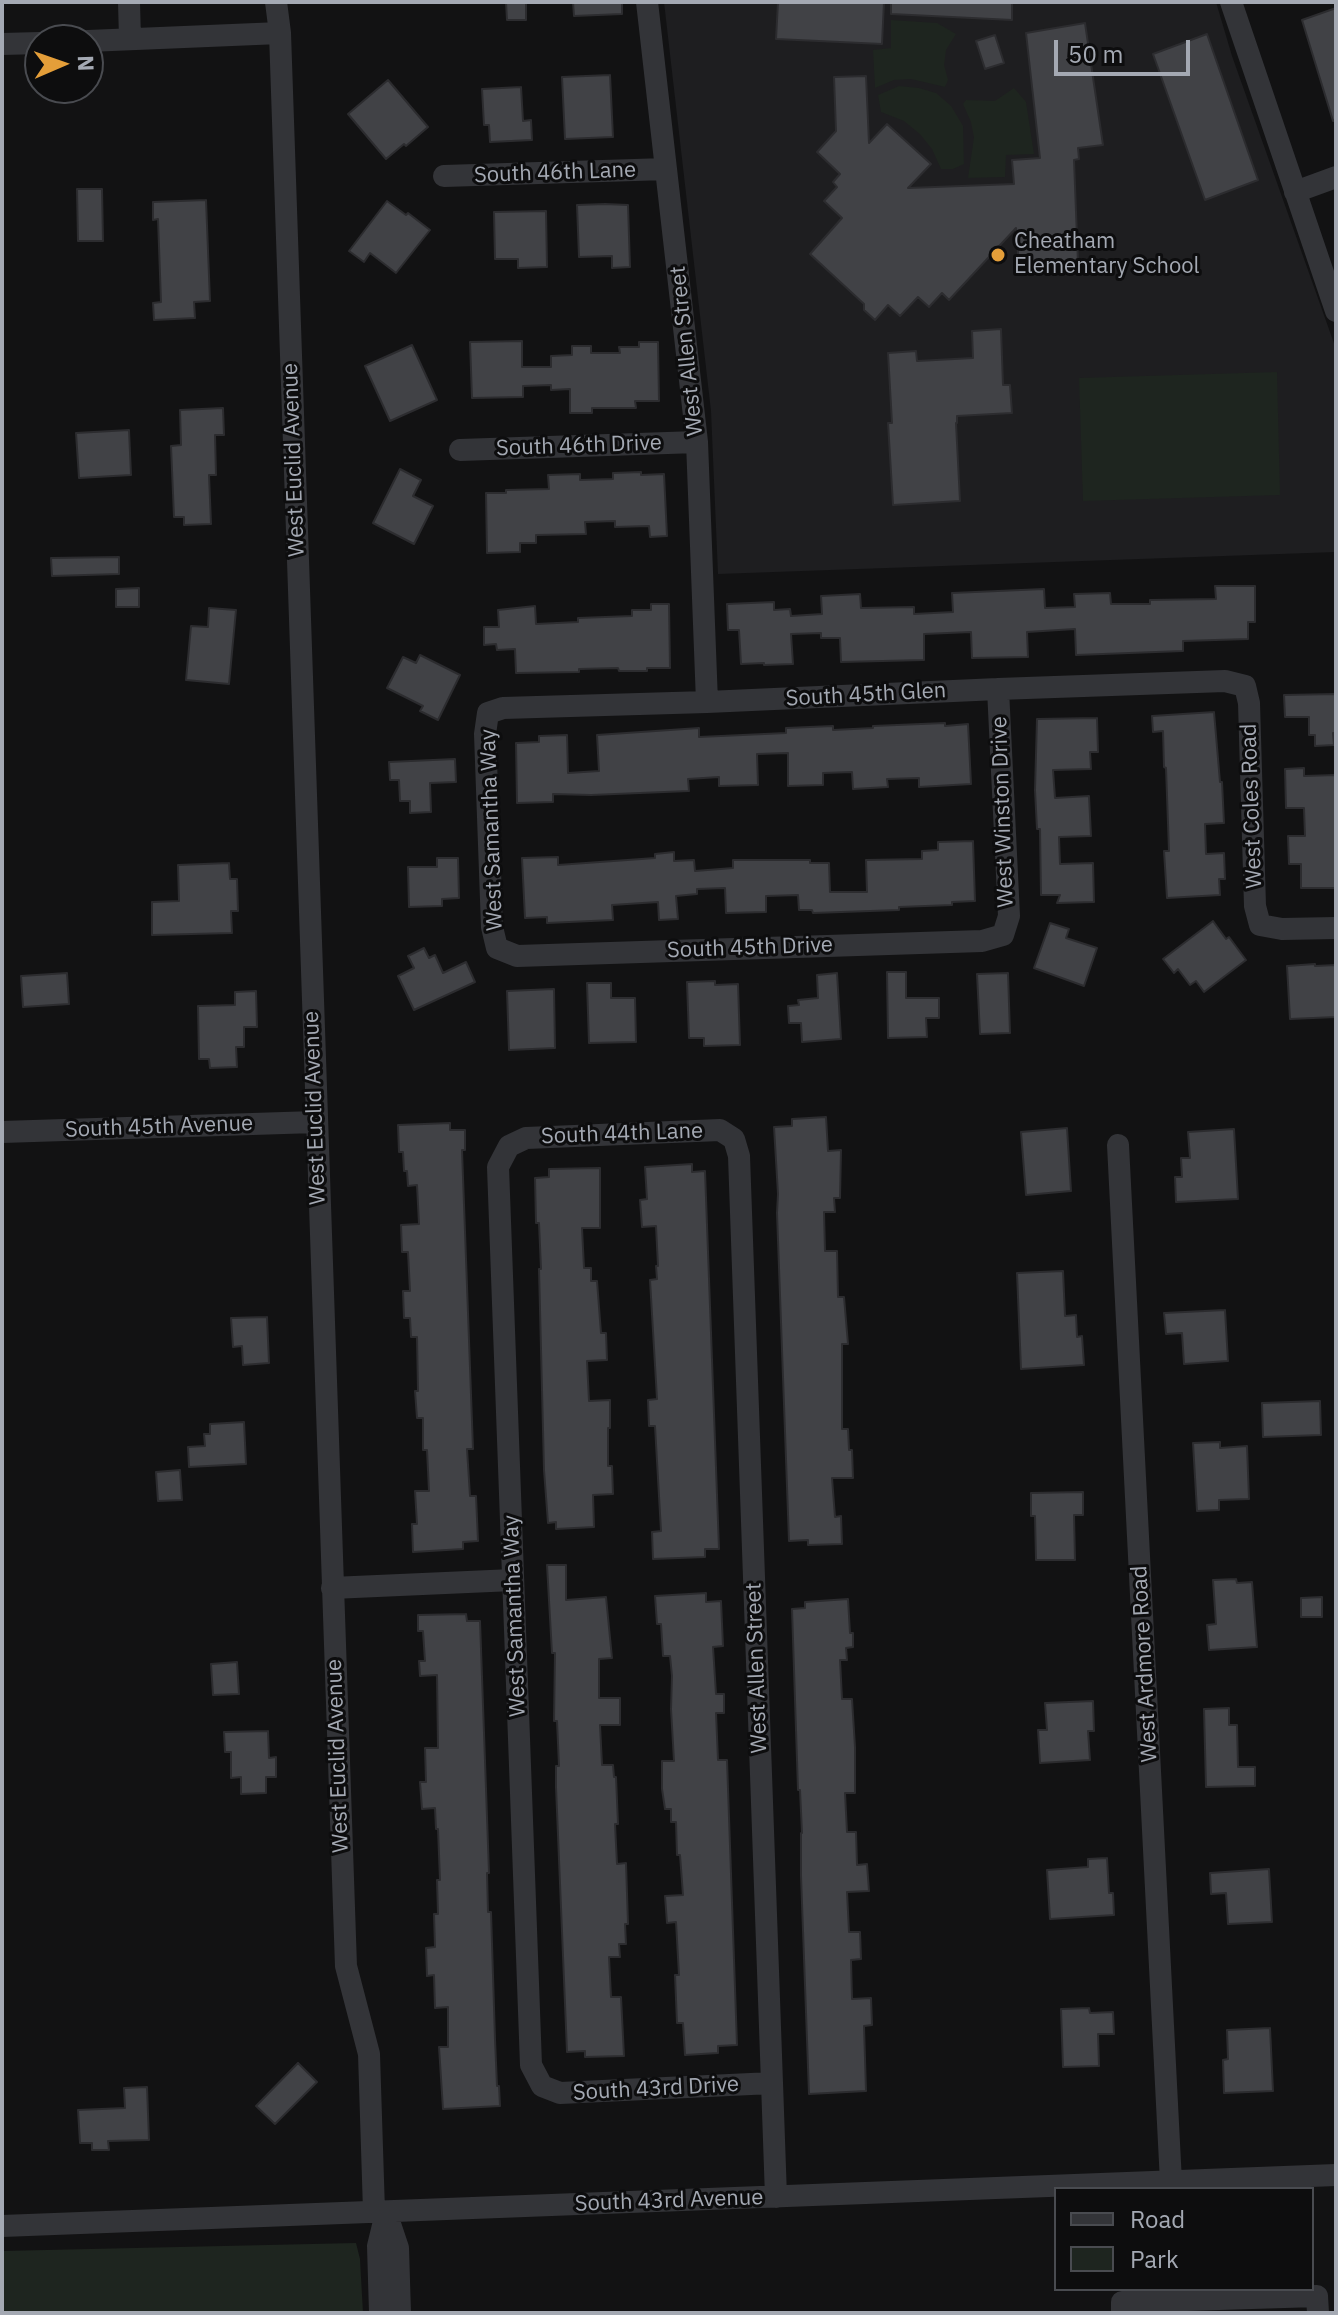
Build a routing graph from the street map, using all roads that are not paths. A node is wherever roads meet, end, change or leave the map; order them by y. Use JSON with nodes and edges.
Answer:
{"nodes":[{"id":1,"x":129,"y":2,"type":"edge"},
{"id":2,"x":276,"y":2,"type":"edge"},
{"id":3,"x":647,"y":2,"type":"edge"},
{"id":4,"x":1231,"y":2,"type":"edge"},
{"id":5,"x":280,"y":33,"type":"junction"},
{"id":6,"x":130,"y":39,"type":"junction"},
{"id":7,"x":104,"y":40,"type":"edge"},
{"id":8,"x":24,"y":43,"type":"edge"},
{"id":9,"x":2,"y":44,"type":"edge"},
{"id":10,"x":666,"y":169,"type":"junction"},
{"id":11,"x":444,"y":176,"type":"dead end"},
{"id":12,"x":1336,"y":177,"type":"edge"},
{"id":13,"x":1295,"y":192,"type":"junction"},
{"id":14,"x":1336,"y":311,"type":"edge"},
{"id":15,"x":697,"y":442,"type":"junction"},
{"id":16,"x":460,"y":450,"type":"dead end"},
{"id":17,"x":1245,"y":686,"type":"joint"},
{"id":18,"x":998,"y":689,"type":"junction"},
{"id":19,"x":707,"y":702,"type":"junction"},
{"id":20,"x":488,"y":713,"type":"joint"},
{"id":21,"x":1336,"y":928,"type":"edge"},
{"id":22,"x":1003,"y":935,"type":"joint"},
{"id":23,"x":497,"y":948,"type":"joint"},
{"id":24,"x":315,"y":1122,"type":"junction"},
{"id":25,"x":2,"y":1132,"type":"edge"},
{"id":26,"x":734,"y":1139,"type":"joint"},
{"id":27,"x":1118,"y":1145,"type":"dead end"},
{"id":28,"x":509,"y":1146,"type":"joint"},
{"id":29,"x":513,"y":1580,"type":"junction"},
{"id":30,"x":332,"y":1588,"type":"junction"},
{"id":31,"x":772,"y":2083,"type":"junction"},
{"id":32,"x":542,"y":2086,"type":"joint"},
{"id":33,"x":1336,"y":2175,"type":"edge"},
{"id":34,"x":1171,"y":2182,"type":"junction"},
{"id":35,"x":776,"y":2197,"type":"junction"},
{"id":36,"x":380,"y":2212,"type":"junction"},
{"id":37,"x":2,"y":2226,"type":"edge"},
{"id":38,"x":1318,"y":2305,"type":"edge"},
{"id":39,"x":1122,"y":2307,"type":"edge"},
{"id":40,"x":380,"y":2313,"type":"edge"},
{"id":41,"x":400,"y":2313,"type":"edge"}],
"edges":[{"from":1,"to":6,"type":"street"},
{"from":2,"to":5,"type":"street","name":"West Euclid Avenue"},
{"from":3,"to":10,"type":"street","name":"West Allen Street"},
{"from":4,"to":13,"type":"street"},
{"from":5,"to":6,"type":"street"},
{"from":5,"to":24,"type":"street","name":"West Euclid Avenue"},
{"from":6,"to":7,"type":"street"},
{"from":8,"to":9,"type":"street"},
{"from":10,"to":11,"type":"street","name":"South 46th Lane"},
{"from":10,"to":15,"type":"street","name":"West Allen Street"},
{"from":12,"to":13,"type":"street"},
{"from":13,"to":14,"type":"street"},
{"from":15,"to":16,"type":"street","name":"South 46th Drive"},
{"from":15,"to":19,"type":"street","name":"West Allen Street"},
{"from":17,"to":18,"type":"street","name":"South 45th Glen"},
{"from":17,"to":21,"type":"street","name":"West Coles Road"},
{"from":18,"to":19,"type":"street","name":"South 45th Glen"},
{"from":18,"to":22,"type":"street","name":"West Winston Drive"},
{"from":19,"to":20,"type":"street","name":"South 45th Glen"},
{"from":20,"to":23,"type":"street","name":"West Samantha Way"},
{"from":22,"to":23,"type":"street","name":"South 45th Drive"},
{"from":24,"to":25,"type":"street","name":"South 45th Avenue"},
{"from":24,"to":30,"type":"street","name":"West Euclid Avenue"},
{"from":26,"to":28,"type":"street","name":"South 44th Lane"},
{"from":26,"to":31,"type":"street","name":"West Allen Street"},
{"from":27,"to":34,"type":"street","name":"West Ardmore Road"},
{"from":28,"to":29,"type":"street","name":"West Samantha Way"},
{"from":29,"to":30,"type":"street"},
{"from":29,"to":32,"type":"street","name":"West Samantha Way"},
{"from":30,"to":36,"type":"street","name":"West Euclid Avenue"},
{"from":31,"to":32,"type":"street","name":"South 43rd Drive"},
{"from":31,"to":35,"type":"street","name":"West Allen Street"},
{"from":33,"to":34,"type":"street","name":"South 43rd Avenue"},
{"from":34,"to":35,"type":"street","name":"South 43rd Avenue"},
{"from":35,"to":36,"type":"street","name":"South 43rd Avenue"},
{"from":36,"to":37,"type":"street","name":"South 43rd Avenue"},
{"from":36,"to":40,"type":"street","name":"West Euclid Avenue"},
{"from":36,"to":41,"type":"street","name":"West Euclid Avenue"},
{"from":38,"to":39,"type":"street"}]}
